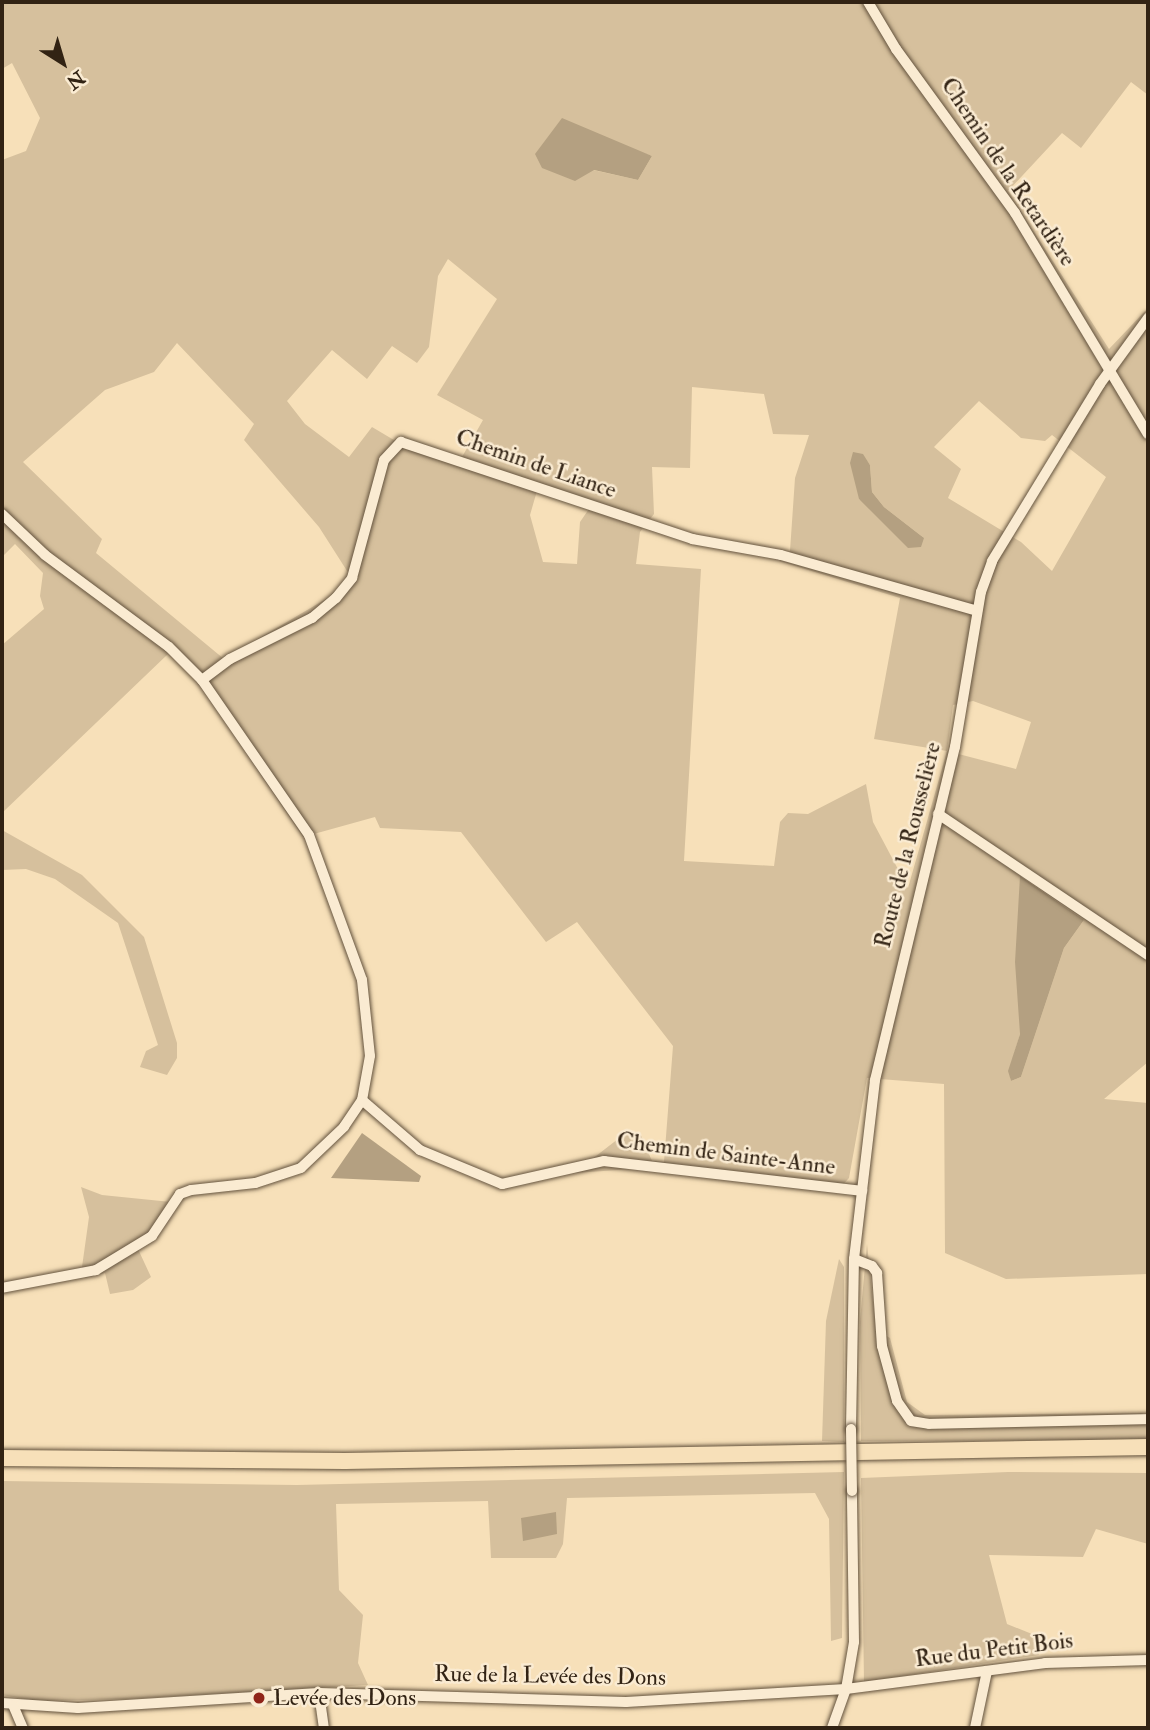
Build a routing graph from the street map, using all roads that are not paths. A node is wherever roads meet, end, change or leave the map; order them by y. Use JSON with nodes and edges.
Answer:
{"nodes":[{"id":1,"x":868,"y":2,"type":"edge"},
{"id":2,"x":1148,"y":318,"type":"edge"},
{"id":3,"x":1109,"y":369,"type":"junction"},
{"id":4,"x":1148,"y":434,"type":"edge"},
{"id":5,"x":2,"y":514,"type":"edge"},
{"id":6,"x":977,"y":611,"type":"junction"},
{"id":7,"x":202,"y":680,"type":"junction"},
{"id":8,"x":938,"y":814,"type":"junction"},
{"id":9,"x":1148,"y":955,"type":"edge"},
{"id":10,"x":362,"y":1100,"type":"junction"},
{"id":11,"x":862,"y":1191,"type":"junction"},
{"id":12,"x":853,"y":1259,"type":"junction"},
{"id":13,"x":2,"y":1288,"type":"edge"},
{"id":14,"x":1148,"y":1419,"type":"edge"},
{"id":15,"x":1148,"y":1447,"type":"edge"},
{"id":16,"x":2,"y":1458,"type":"edge"},
{"id":17,"x":1148,"y":1458,"type":"edge"},
{"id":18,"x":2,"y":1468,"type":"edge"},
{"id":19,"x":1148,"y":1660,"type":"edge"},
{"id":20,"x":987,"y":1671,"type":"junction"},
{"id":21,"x":846,"y":1689,"type":"junction"},
{"id":22,"x":319,"y":1693,"type":"junction"},
{"id":23,"x":8,"y":1704,"type":"edge"},
{"id":24,"x":23,"y":1728,"type":"edge"},
{"id":25,"x":324,"y":1728,"type":"edge"},
{"id":26,"x":832,"y":1728,"type":"edge"},
{"id":27,"x":975,"y":1728,"type":"edge"}],
"edges":[{"from":1,"to":3,"type":"street","name":"Chemin de la Retardière"},
{"from":2,"to":3,"type":"street","name":"Route de la Rousselière"},
{"from":3,"to":4,"type":"street","name":"Chemin de la Retardière"},
{"from":3,"to":6,"type":"street","name":"Route de la Rousselière"},
{"from":5,"to":7,"type":"street"},
{"from":6,"to":7,"type":"street","name":"Chemin de Liance"},
{"from":6,"to":8,"type":"street","name":"Route de la Rousselière"},
{"from":7,"to":10,"type":"street"},
{"from":8,"to":9,"type":"street"},
{"from":8,"to":11,"type":"street","name":"Route de la Rousselière"},
{"from":10,"to":11,"type":"street","name":"Chemin de Sainte-Anne"},
{"from":10,"to":13,"type":"street"},
{"from":11,"to":12,"type":"street","name":"Route de la Rousselière"},
{"from":12,"to":14,"type":"street"},
{"from":12,"to":21,"type":"street","name":"Route de la Rousselière","bridge":true},
{"from":15,"to":16,"type":"highway"},
{"from":17,"to":18,"type":"highway"},
{"from":19,"to":20,"type":"street","name":"Rue du Petit Bois"},
{"from":20,"to":21,"type":"street","name":"Rue du Petit Bois"},
{"from":20,"to":27,"type":"street"},
{"from":21,"to":22,"type":"street","name":"Rue de la Levée des Dons"},
{"from":21,"to":26,"type":"street","name":"Route de la Rousselière"},
{"from":22,"to":23,"type":"street","name":"Rue de la Levée des Dons"},
{"from":22,"to":25,"type":"street"},
{"from":23,"to":24,"type":"street"}]}
